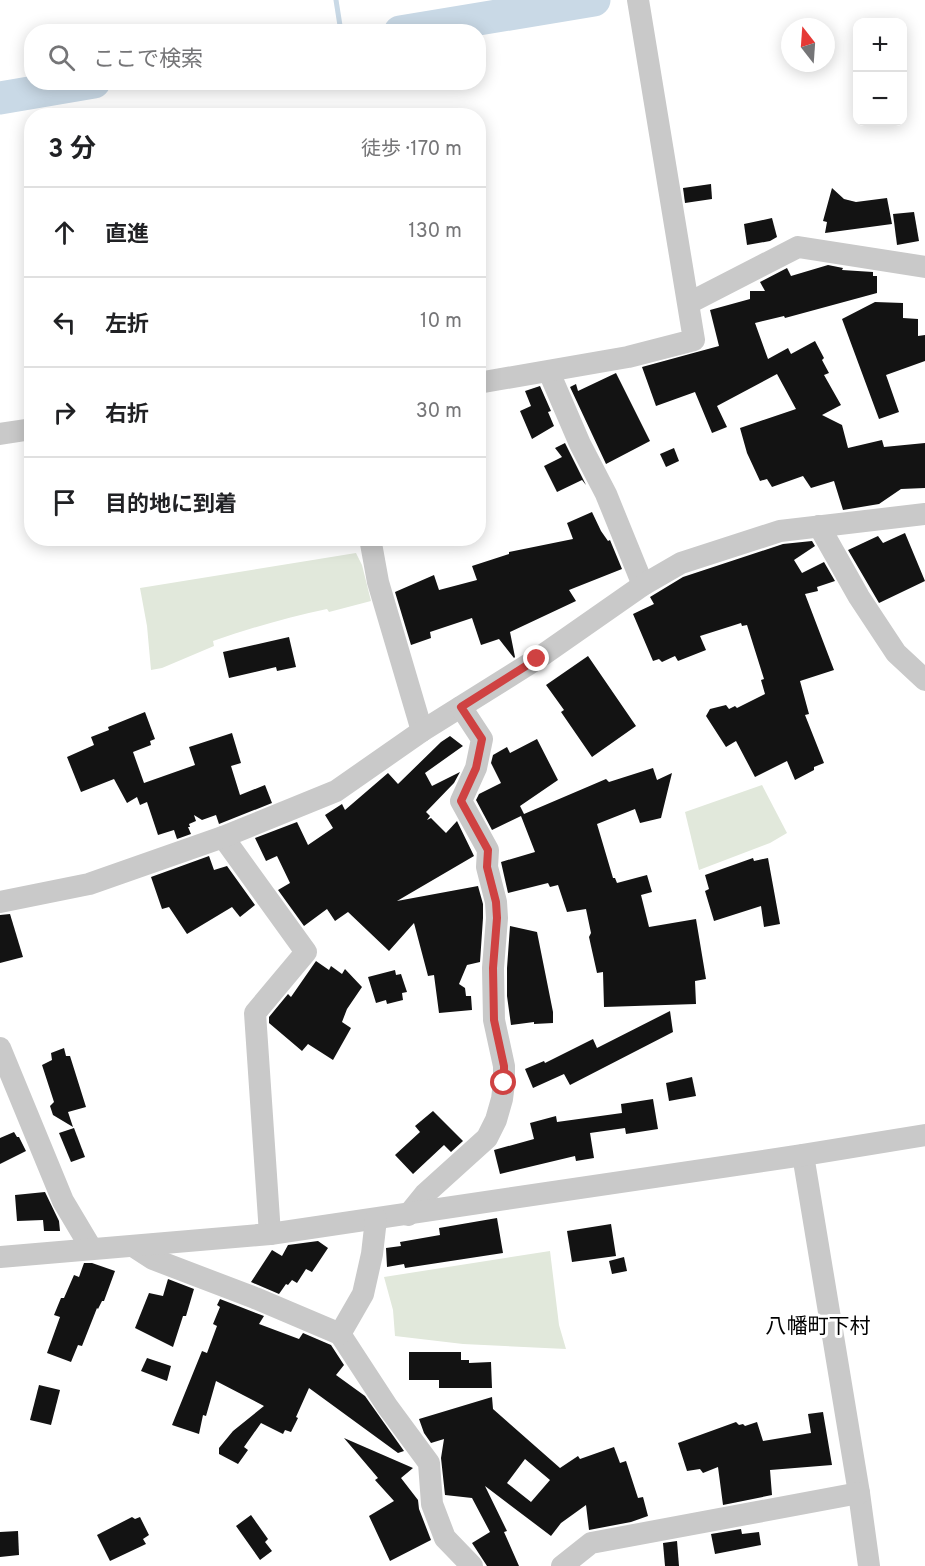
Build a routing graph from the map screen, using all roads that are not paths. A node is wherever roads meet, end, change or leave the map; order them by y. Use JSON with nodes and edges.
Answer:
{"nodes":[{"id":1,"x":638,"y":0,"type":"edge"},
{"id":2,"x":925,"y":267,"type":"edge"},
{"id":3,"x":689,"y":303,"type":"junction"},
{"id":4,"x":549,"y":372,"type":"junction"},
{"id":5,"x":486,"y":382,"type":"edge"},
{"id":6,"x":24,"y":430,"type":"edge"},
{"id":7,"x":0,"y":434,"type":"edge"},
{"id":8,"x":925,"y":514,"type":"edge"},
{"id":9,"x":819,"y":525,"type":"junction"},
{"id":10,"x":371,"y":546,"type":"edge"},
{"id":11,"x":643,"y":585,"type":"junction"},
{"id":12,"x":925,"y":680,"type":"edge"},
{"id":13,"x":461,"y":707,"type":"junction"},
{"id":14,"x":422,"y":731,"type":"junction"},
{"id":15,"x":223,"y":837,"type":"junction"},
{"id":16,"x":0,"y":902,"type":"edge"},
{"id":17,"x":0,"y":1048,"type":"edge"},
{"id":18,"x":925,"y":1135,"type":"edge"},
{"id":19,"x":803,"y":1155,"type":"junction"},
{"id":20,"x":408,"y":1215,"type":"junction"},
{"id":21,"x":376,"y":1219,"type":"junction"},
{"id":22,"x":270,"y":1234,"type":"junction"},
{"id":23,"x":133,"y":1246,"type":"junction"},
{"id":24,"x":91,"y":1248,"type":"junction"},
{"id":25,"x":0,"y":1257,"type":"edge"},
{"id":26,"x":340,"y":1335,"type":"junction"},
{"id":27,"x":859,"y":1493,"type":"junction"},
{"id":28,"x":472,"y":1566,"type":"edge"},
{"id":29,"x":562,"y":1566,"type":"edge"},
{"id":30,"x":869,"y":1566,"type":"edge"}],
"edges":[{"from":1,"to":3,"type":"street"},
{"from":2,"to":3,"type":"street"},
{"from":3,"to":4,"type":"street"},
{"from":4,"to":5,"type":"street"},
{"from":4,"to":11,"type":"street"},
{"from":6,"to":7,"type":"street"},
{"from":8,"to":9,"type":"street"},
{"from":9,"to":11,"type":"street"},
{"from":9,"to":12,"type":"street"},
{"from":10,"to":14,"type":"street"},
{"from":11,"to":13,"type":"street"},
{"from":13,"to":14,"type":"street"},
{"from":13,"to":20,"type":"street"},
{"from":14,"to":15,"type":"street"},
{"from":15,"to":16,"type":"street"},
{"from":15,"to":22,"type":"street"},
{"from":17,"to":24,"type":"street"},
{"from":18,"to":19,"type":"street"},
{"from":19,"to":20,"type":"street"},
{"from":19,"to":27,"type":"street"},
{"from":20,"to":21,"type":"street"},
{"from":21,"to":22,"type":"street"},
{"from":21,"to":26,"type":"street"},
{"from":22,"to":23,"type":"street"},
{"from":23,"to":24,"type":"street"},
{"from":23,"to":26,"type":"street"},
{"from":24,"to":25,"type":"street"},
{"from":26,"to":28,"type":"street"},
{"from":27,"to":29,"type":"street"},
{"from":27,"to":30,"type":"street"}]}
